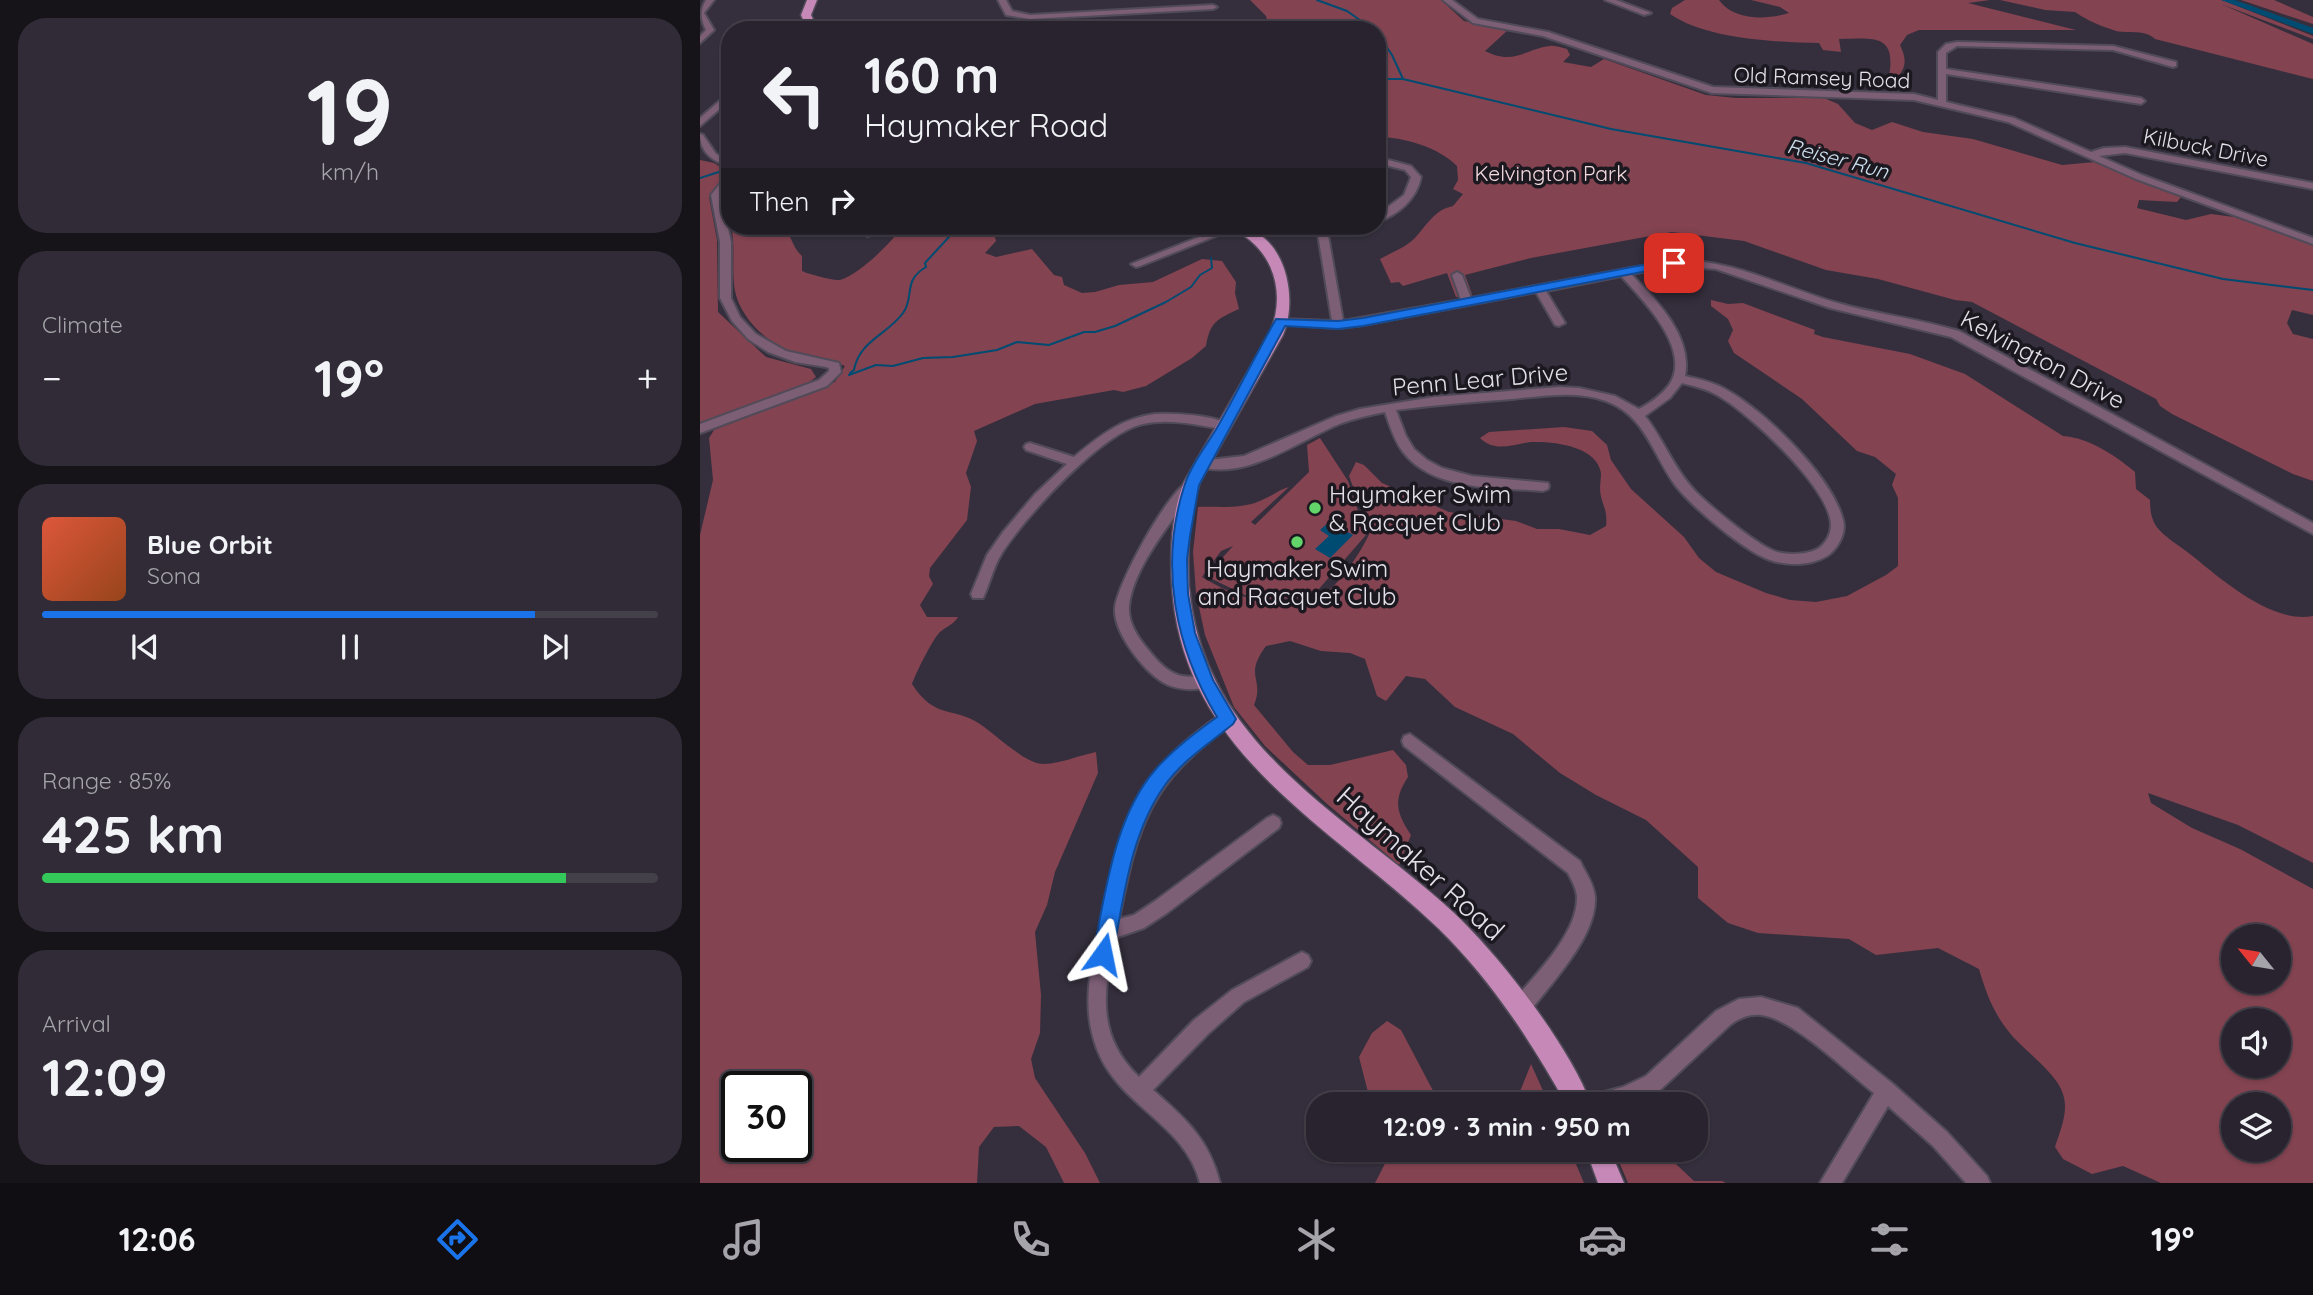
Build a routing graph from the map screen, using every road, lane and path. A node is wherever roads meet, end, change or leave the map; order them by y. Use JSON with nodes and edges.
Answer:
{"nodes":[{"id":1,"x":710,"y":0,"type":"edge"},
{"id":2,"x":812,"y":0,"type":"edge"},
{"id":3,"x":1002,"y":0,"type":"edge"},
{"id":4,"x":1141,"y":0,"type":"edge"},
{"id":5,"x":1447,"y":0,"type":"edge"},
{"id":6,"x":1609,"y":0,"type":"edge"},
{"id":7,"x":1213,"y":8,"type":"dead end"},
{"id":8,"x":1139,"y":12,"type":"junction"},
{"id":9,"x":1647,"y":13,"type":"dead end"},
{"id":10,"x":701,"y":17,"type":"edge"},
{"id":11,"x":809,"y":21,"type":"edge"},
{"id":12,"x":700,"y":41,"type":"edge"},
{"id":13,"x":2173,"y":64,"type":"dead end"},
{"id":14,"x":1943,"y":71,"type":"junction"},
{"id":15,"x":2141,"y":101,"type":"dead end"},
{"id":16,"x":721,"y":102,"type":"edge"},
{"id":17,"x":1942,"y":103,"type":"junction"},
{"id":18,"x":702,"y":119,"type":"edge"},
{"id":19,"x":700,"y":137,"type":"edge"},
{"id":20,"x":721,"y":154,"type":"edge"},
{"id":21,"x":2092,"y":155,"type":"junction"},
{"id":22,"x":713,"y":156,"type":"junction"},
{"id":23,"x":721,"y":160,"type":"edge"},
{"id":24,"x":1386,"y":162,"type":"edge"},
{"id":25,"x":2313,"y":186,"type":"edge"},
{"id":26,"x":721,"y":189,"type":"edge"},
{"id":27,"x":1386,"y":214,"type":"edge"},
{"id":28,"x":721,"y":222,"type":"edge"},
{"id":29,"x":724,"y":235,"type":"edge"},
{"id":30,"x":1213,"y":235,"type":"edge"},
{"id":31,"x":1250,"y":235,"type":"edge"},
{"id":32,"x":1323,"y":235,"type":"edge"},
{"id":33,"x":2313,"y":241,"type":"edge"},
{"id":34,"x":1136,"y":264,"type":"dead end"},
{"id":35,"x":1624,"y":273,"type":"junction"},
{"id":36,"x":1457,"y":275,"type":"dead end"},
{"id":37,"x":1539,"y":288,"type":"junction"},
{"id":38,"x":1467,"y":302,"type":"junction"},
{"id":39,"x":1281,"y":322,"type":"junction"},
{"id":40,"x":1559,"y":323,"type":"dead end"},
{"id":41,"x":1338,"y":325,"type":"junction"},
{"id":42,"x":1679,"y":378,"type":"junction"},
{"id":43,"x":1389,"y":408,"type":"junction"},
{"id":44,"x":1638,"y":415,"type":"junction"},
{"id":45,"x":1223,"y":425,"type":"junction"},
{"id":46,"x":700,"y":429,"type":"edge"},
{"id":47,"x":1030,"y":447,"type":"dead end"},
{"id":48,"x":1076,"y":462,"type":"junction"},
{"id":49,"x":1204,"y":464,"type":"junction"},
{"id":50,"x":1191,"y":485,"type":"junction"},
{"id":51,"x":1543,"y":486,"type":"dead end"},
{"id":52,"x":2313,"y":529,"type":"edge"},
{"id":53,"x":978,"y":594,"type":"dead end"},
{"id":54,"x":1205,"y":682,"type":"junction"},
{"id":55,"x":1227,"y":719,"type":"junction"},
{"id":56,"x":1410,"y":741,"type":"dead end"},
{"id":57,"x":1273,"y":823,"type":"dead end"},
{"id":58,"x":1108,"y":931,"type":"junction"},
{"id":59,"x":1302,"y":961,"type":"dead end"},
{"id":60,"x":1521,"y":1007,"type":"junction"},
{"id":61,"x":1140,"y":1090,"type":"junction"},
{"id":62,"x":1886,"y":1091,"type":"junction"},
{"id":63,"x":1572,"y":1092,"type":"edge"},
{"id":64,"x":1633,"y":1092,"type":"edge"},
{"id":65,"x":1603,"y":1162,"type":"edge"},
{"id":66,"x":1210,"y":1183,"type":"edge"},
{"id":67,"x":1611,"y":1183,"type":"edge"},
{"id":68,"x":1830,"y":1183,"type":"edge"},
{"id":69,"x":1980,"y":1183,"type":"edge"}],
"edges":[{"from":1,"to":10,"type":"street"},
{"from":2,"to":11,"type":"main road"},
{"from":3,"to":8,"type":"street"},
{"from":4,"to":8,"type":"street"},
{"from":5,"to":17,"type":"street","name":"Old Ramsey Road"},
{"from":6,"to":9,"type":"street"},
{"from":7,"to":8,"type":"street"},
{"from":10,"to":12,"type":"street"},
{"from":13,"to":14,"type":"street"},
{"from":14,"to":15,"type":"street"},
{"from":14,"to":17,"type":"street"},
{"from":16,"to":18,"type":"street"},
{"from":17,"to":21,"type":"street","name":"Old Ramsey Road"},
{"from":19,"to":22,"type":"street"},
{"from":20,"to":22,"type":"street"},
{"from":21,"to":25,"type":"street","name":"Kilbuck Drive"},
{"from":21,"to":33,"type":"street","name":"Old Ramsey Road"},
{"from":22,"to":23,"type":"street"},
{"from":24,"to":27,"type":"street"},
{"from":26,"to":28,"type":"street"},
{"from":29,"to":46,"type":"street"},
{"from":30,"to":34,"type":"street"},
{"from":31,"to":39,"type":"main road","name":"Haymaker Road"},
{"from":32,"to":41,"type":"street"},
{"from":35,"to":37,"type":"street","name":"Kelvington Drive"},
{"from":35,"to":42,"type":"street"},
{"from":35,"to":52,"type":"street","name":"Kelvington Drive"},
{"from":36,"to":38,"type":"street"},
{"from":37,"to":38,"type":"street","name":"Kelvington Drive"},
{"from":37,"to":40,"type":"street"},
{"from":38,"to":41,"type":"street","name":"Kelvington Drive"},
{"from":39,"to":41,"type":"street","name":"Kelvington Drive"},
{"from":39,"to":45,"type":"main road","name":"Haymaker Road"},
{"from":42,"to":44,"type":"street"},
{"from":42,"to":44,"type":"street","name":"Penn Lear Drive"},
{"from":43,"to":44,"type":"street","name":"Penn Lear Drive"},
{"from":43,"to":49,"type":"street","name":"Penn Lear Drive"},
{"from":43,"to":51,"type":"street"},
{"from":45,"to":48,"type":"street"},
{"from":45,"to":49,"type":"main road","name":"Haymaker Road"},
{"from":47,"to":48,"type":"street"},
{"from":48,"to":53,"type":"street"},
{"from":49,"to":50,"type":"main road","name":"Haymaker Road"},
{"from":50,"to":54,"type":"main road","name":"Haymaker Road"},
{"from":50,"to":54,"type":"street","name":"Haymaker Road"},
{"from":54,"to":55,"type":"main road","name":"Haymaker Road"},
{"from":55,"to":58,"type":"street"},
{"from":55,"to":60,"type":"main road","name":"Haymaker Road"},
{"from":56,"to":60,"type":"street"},
{"from":57,"to":58,"type":"street"},
{"from":58,"to":61,"type":"street"},
{"from":59,"to":61,"type":"street"},
{"from":60,"to":63,"type":"main road","name":"Haymaker Road"},
{"from":61,"to":66,"type":"street"},
{"from":62,"to":64,"type":"street"},
{"from":62,"to":68,"type":"street"},
{"from":62,"to":69,"type":"street"},
{"from":65,"to":67,"type":"main road"}]}
